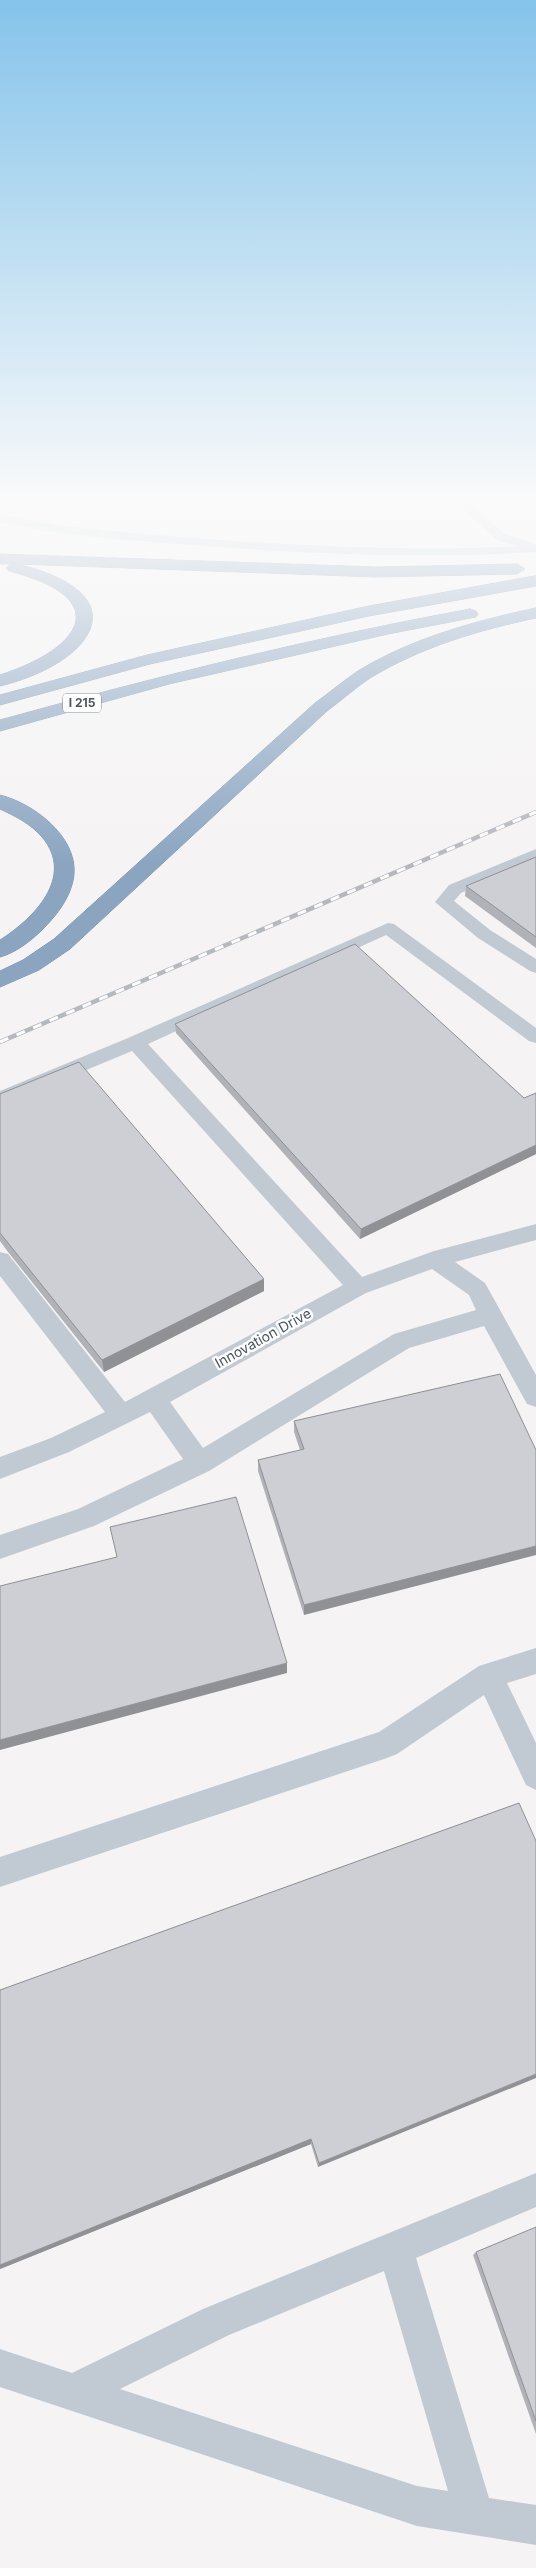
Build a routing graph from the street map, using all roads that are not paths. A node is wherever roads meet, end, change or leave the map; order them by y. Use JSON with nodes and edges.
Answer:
{"nodes":[{"id":1,"x":84,"y":623,"type":"edge"},
{"id":2,"x":315,"y":623,"type":"edge"},
{"id":3,"x":426,"y":623,"type":"edge"},
{"id":4,"x":495,"y":623,"type":"edge"},
{"id":5,"x":0,"y":681,"type":"edge"},
{"id":6,"x":0,"y":700,"type":"edge"},
{"id":7,"x":0,"y":726,"type":"edge"},
{"id":8,"x":0,"y":801,"type":"edge"},
{"id":9,"x":536,"y":854,"type":"edge"},
{"id":10,"x":0,"y":950,"type":"edge"},
{"id":11,"x":536,"y":968,"type":"edge"},
{"id":12,"x":0,"y":980,"type":"edge"},
{"id":13,"x":536,"y":1037,"type":"edge"},
{"id":14,"x":135,"y":1042,"type":"junction"},
{"id":15,"x":0,"y":1099,"type":"edge"},
{"id":16,"x":536,"y":1232,"type":"edge"},
{"id":17,"x":434,"y":1259,"type":"junction"},
{"id":18,"x":0,"y":1260,"type":"edge"},
{"id":19,"x":358,"y":1287,"type":"junction"},
{"id":20,"x":490,"y":1315,"type":"junction"},
{"id":21,"x":536,"y":1397,"type":"edge"},
{"id":22,"x":154,"y":1400,"type":"junction"},
{"id":23,"x":121,"y":1415,"type":"junction"},
{"id":24,"x":200,"y":1463,"type":"junction"},
{"id":25,"x":0,"y":1468,"type":"edge"},
{"id":26,"x":0,"y":1548,"type":"edge"},
{"id":27,"x":536,"y":1661,"type":"edge"},
{"id":28,"x":489,"y":1675,"type":"junction"},
{"id":29,"x":536,"y":1774,"type":"edge"},
{"id":30,"x":0,"y":1872,"type":"edge"},
{"id":31,"x":536,"y":2190,"type":"edge"},
{"id":32,"x":396,"y":2249,"type":"junction"},
{"id":33,"x":0,"y":2368,"type":"edge"},
{"id":34,"x":74,"y":2392,"type":"junction"},
{"id":35,"x":475,"y":2515,"type":"junction"},
{"id":36,"x":536,"y":2525,"type":"edge"}],
"edges":[{"from":1,"to":5,"type":"highway"},
{"from":2,"to":6,"type":"highway","number":"I 215"},
{"from":3,"to":7,"type":"highway","number":"I 215"},
{"from":4,"to":12,"type":"highway"},
{"from":8,"to":10,"type":"highway"},
{"from":9,"to":11,"type":"street"},
{"from":13,"to":14,"type":"street"},
{"from":14,"to":15,"type":"street"},
{"from":14,"to":19,"type":"street"},
{"from":16,"to":17,"type":"street","name":"Innovation Drive"},
{"from":17,"to":19,"type":"street","name":"Innovation Drive"},
{"from":17,"to":20,"type":"street"},
{"from":18,"to":23,"type":"street"},
{"from":19,"to":22,"type":"street","name":"Innovation Drive"},
{"from":20,"to":21,"type":"street"},
{"from":20,"to":24,"type":"street"},
{"from":22,"to":23,"type":"street","name":"Innovation Drive"},
{"from":22,"to":24,"type":"street"},
{"from":23,"to":25,"type":"street","name":"Innovation Drive"},
{"from":24,"to":26,"type":"street"},
{"from":27,"to":28,"type":"street"},
{"from":28,"to":29,"type":"street"},
{"from":28,"to":30,"type":"street"},
{"from":31,"to":32,"type":"street"},
{"from":32,"to":34,"type":"street"},
{"from":32,"to":35,"type":"street"},
{"from":33,"to":34,"type":"street"},
{"from":34,"to":35,"type":"street"},
{"from":35,"to":36,"type":"street"}]}
